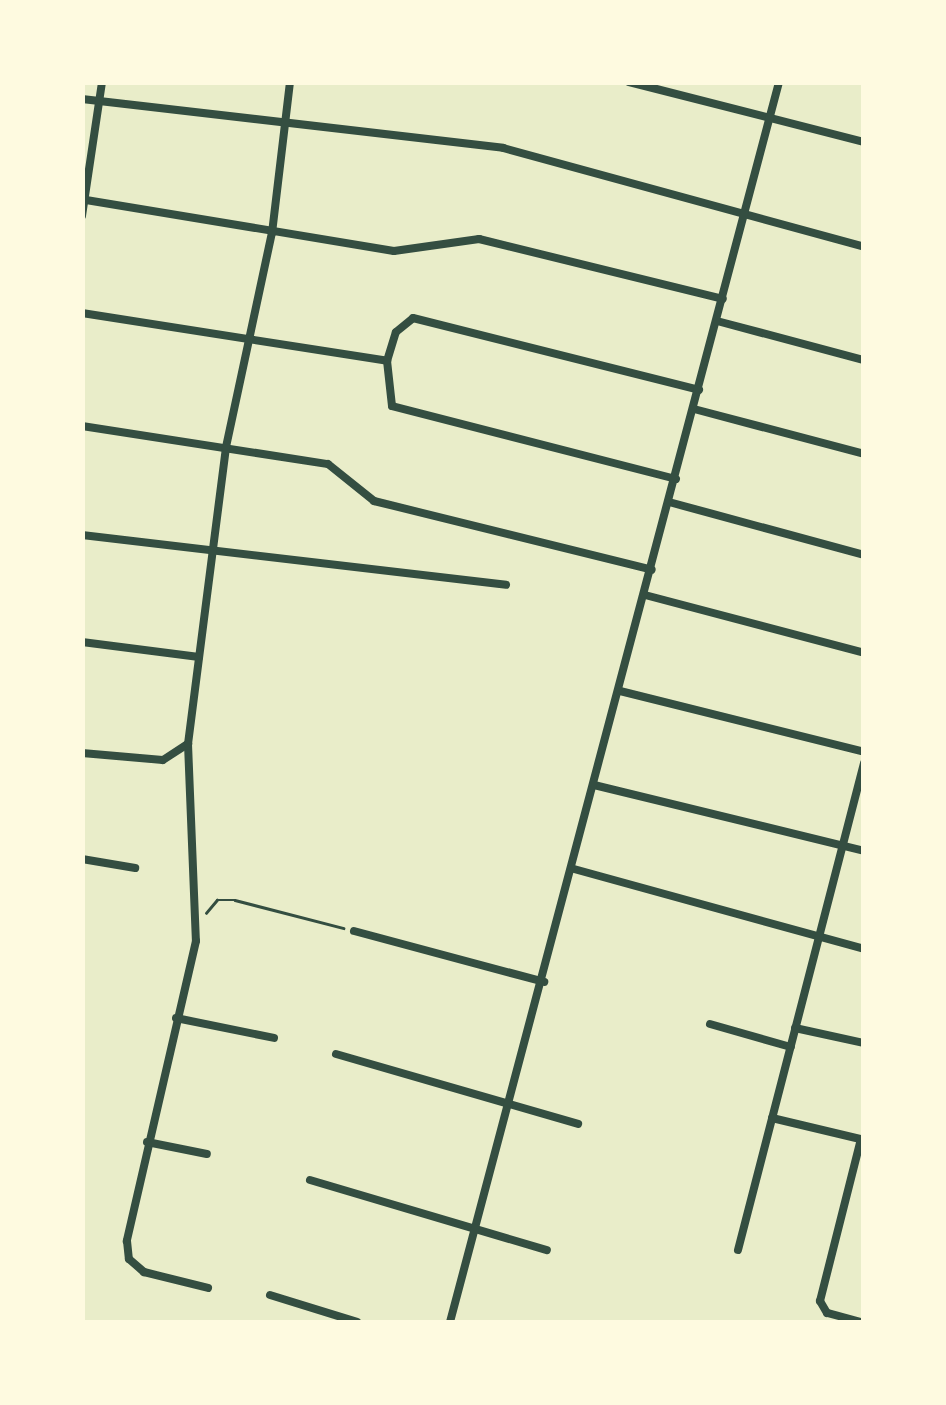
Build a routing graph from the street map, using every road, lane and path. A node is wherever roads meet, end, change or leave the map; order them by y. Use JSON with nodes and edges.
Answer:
{"nodes":[{"id":1,"x":102,"y":82,"type":"edge"},
{"id":2,"x":290,"y":82,"type":"edge"},
{"id":3,"x":629,"y":82,"type":"edge"},
{"id":4,"x":779,"y":82,"type":"edge"},
{"id":5,"x":82,"y":99,"type":"edge"},
{"id":6,"x":100,"y":101,"type":"junction"},
{"id":7,"x":770,"y":119,"type":"junction"},
{"id":8,"x":284,"y":127,"type":"junction"},
{"id":9,"x":864,"y":142,"type":"edge"},
{"id":10,"x":86,"y":200,"type":"junction"},
{"id":11,"x":82,"y":216,"type":"edge"},
{"id":12,"x":744,"y":216,"type":"junction"},
{"id":13,"x":272,"y":233,"type":"junction"},
{"id":14,"x":864,"y":248,"type":"edge"},
{"id":15,"x":722,"y":299,"type":"junction"},
{"id":16,"x":82,"y":313,"type":"edge"},
{"id":17,"x":717,"y":321,"type":"junction"},
{"id":18,"x":245,"y":334,"type":"junction"},
{"id":19,"x":864,"y":360,"type":"edge"},
{"id":20,"x":387,"y":361,"type":"junction"},
{"id":21,"x":699,"y":390,"type":"junction"},
{"id":22,"x":694,"y":409,"type":"junction"},
{"id":23,"x":82,"y":426,"type":"edge"},
{"id":24,"x":226,"y":447,"type":"junction"},
{"id":25,"x":864,"y":454,"type":"edge"},
{"id":26,"x":676,"y":479,"type":"junction"},
{"id":27,"x":669,"y":502,"type":"junction"},
{"id":28,"x":82,"y":536,"type":"edge"},
{"id":29,"x":213,"y":553,"type":"junction"},
{"id":30,"x":864,"y":555,"type":"edge"},
{"id":31,"x":652,"y":570,"type":"junction"},
{"id":32,"x":506,"y":585,"type":"dead end"},
{"id":33,"x":645,"y":595,"type":"junction"},
{"id":34,"x":82,"y":642,"type":"edge"},
{"id":35,"x":864,"y":653,"type":"edge"},
{"id":36,"x":199,"y":657,"type":"junction"},
{"id":37,"x":620,"y":691,"type":"junction"},
{"id":38,"x":188,"y":744,"type":"junction"},
{"id":39,"x":864,"y":752,"type":"edge"},
{"id":40,"x":82,"y":754,"type":"edge"},
{"id":41,"x":864,"y":763,"type":"edge"},
{"id":42,"x":594,"y":786,"type":"junction"},
{"id":43,"x":842,"y":846,"type":"junction"},
{"id":44,"x":864,"y":850,"type":"edge"},
{"id":45,"x":82,"y":859,"type":"edge"},
{"id":46,"x":135,"y":868,"type":"dead end"},
{"id":47,"x":574,"y":869,"type":"junction"},
{"id":48,"x":197,"y":924,"type":"junction"},
{"id":49,"x":354,"y":931,"type":"joint"},
{"id":50,"x":819,"y":938,"type":"junction"},
{"id":51,"x":864,"y":949,"type":"edge"},
{"id":52,"x":544,"y":982,"type":"junction"},
{"id":53,"x":176,"y":1018,"type":"junction"},
{"id":54,"x":710,"y":1024,"type":"dead end"},
{"id":55,"x":795,"y":1028,"type":"junction"},
{"id":56,"x":274,"y":1038,"type":"dead end"},
{"id":57,"x":864,"y":1043,"type":"edge"},
{"id":58,"x":790,"y":1047,"type":"junction"},
{"id":59,"x":336,"y":1054,"type":"dead end"},
{"id":60,"x":510,"y":1104,"type":"junction"},
{"id":61,"x":772,"y":1118,"type":"junction"},
{"id":62,"x":578,"y":1124,"type":"dead end"},
{"id":63,"x":862,"y":1140,"type":"edge"},
{"id":64,"x":146,"y":1142,"type":"junction"},
{"id":65,"x":207,"y":1154,"type":"dead end"},
{"id":66,"x":310,"y":1180,"type":"dead end"},
{"id":67,"x":476,"y":1227,"type":"junction"},
{"id":68,"x":547,"y":1250,"type":"dead end"},
{"id":69,"x":738,"y":1250,"type":"dead end"},
{"id":70,"x":208,"y":1288,"type":"dead end"},
{"id":71,"x":270,"y":1295,"type":"dead end"},
{"id":72,"x":357,"y":1322,"type":"edge"},
{"id":73,"x":450,"y":1322,"type":"edge"},
{"id":74,"x":861,"y":1322,"type":"edge"}],
"edges":[{"from":1,"to":6,"type":"street"},
{"from":2,"to":8,"type":"street"},
{"from":3,"to":7,"type":"street"},
{"from":4,"to":7,"type":"street"},
{"from":5,"to":6,"type":"street"},
{"from":6,"to":8,"type":"street"},
{"from":6,"to":10,"type":"street"},
{"from":7,"to":9,"type":"street"},
{"from":7,"to":12,"type":"street"},
{"from":8,"to":12,"type":"street"},
{"from":8,"to":13,"type":"street"},
{"from":10,"to":11,"type":"street"},
{"from":10,"to":13,"type":"street"},
{"from":12,"to":14,"type":"street"},
{"from":12,"to":15,"type":"street"},
{"from":13,"to":15,"type":"street"},
{"from":13,"to":18,"type":"street"},
{"from":15,"to":17,"type":"street"},
{"from":16,"to":18,"type":"street"},
{"from":17,"to":19,"type":"street"},
{"from":17,"to":21,"type":"street"},
{"from":18,"to":20,"type":"street"},
{"from":18,"to":24,"type":"street"},
{"from":20,"to":21,"type":"street"},
{"from":20,"to":26,"type":"street"},
{"from":21,"to":22,"type":"street"},
{"from":22,"to":25,"type":"street"},
{"from":22,"to":26,"type":"street"},
{"from":23,"to":24,"type":"street"},
{"from":24,"to":29,"type":"street"},
{"from":24,"to":31,"type":"street"},
{"from":26,"to":27,"type":"street"},
{"from":27,"to":30,"type":"street"},
{"from":27,"to":31,"type":"street"},
{"from":28,"to":29,"type":"street"},
{"from":29,"to":32,"type":"street"},
{"from":29,"to":36,"type":"street"},
{"from":31,"to":33,"type":"street"},
{"from":33,"to":35,"type":"street"},
{"from":33,"to":37,"type":"street"},
{"from":34,"to":36,"type":"street"},
{"from":36,"to":38,"type":"street"},
{"from":37,"to":39,"type":"street"},
{"from":37,"to":42,"type":"street"},
{"from":38,"to":40,"type":"street"},
{"from":38,"to":48,"type":"street"},
{"from":41,"to":43,"type":"street"},
{"from":42,"to":43,"type":"street"},
{"from":42,"to":47,"type":"street"},
{"from":43,"to":44,"type":"street"},
{"from":43,"to":50,"type":"street"},
{"from":45,"to":46,"type":"street"},
{"from":47,"to":50,"type":"street"},
{"from":47,"to":52,"type":"street"},
{"from":48,"to":49,"type":"path"},
{"from":48,"to":53,"type":"street"},
{"from":49,"to":52,"type":"street"},
{"from":50,"to":51,"type":"street"},
{"from":50,"to":55,"type":"street"},
{"from":52,"to":60,"type":"street"},
{"from":53,"to":56,"type":"street"},
{"from":53,"to":64,"type":"street"},
{"from":54,"to":58,"type":"street"},
{"from":55,"to":57,"type":"street"},
{"from":55,"to":58,"type":"street"},
{"from":58,"to":61,"type":"street"},
{"from":59,"to":60,"type":"street"},
{"from":60,"to":62,"type":"street"},
{"from":60,"to":67,"type":"street"},
{"from":61,"to":63,"type":"street"},
{"from":61,"to":69,"type":"street"},
{"from":63,"to":74,"type":"street"},
{"from":64,"to":65,"type":"street"},
{"from":64,"to":70,"type":"street"},
{"from":66,"to":67,"type":"street"},
{"from":67,"to":68,"type":"street"},
{"from":67,"to":73,"type":"street"},
{"from":71,"to":72,"type":"street"}]}
